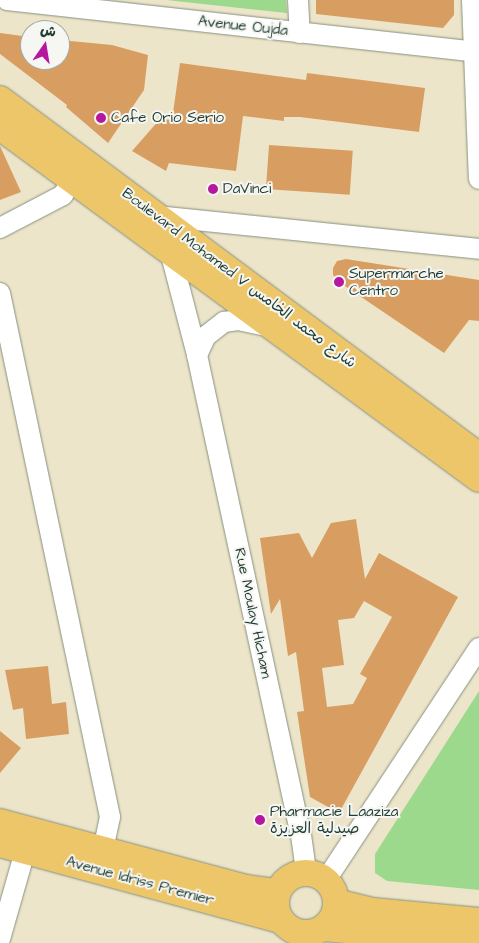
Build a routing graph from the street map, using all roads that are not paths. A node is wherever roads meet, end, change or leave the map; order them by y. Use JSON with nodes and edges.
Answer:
{"nodes":[{"id":1,"x":298,"y":0,"type":"edge"},
{"id":2,"x":472,"y":0,"type":"edge"},
{"id":3,"x":7,"y":2,"type":"edge"},
{"id":4,"x":132,"y":7,"type":"edge"},
{"id":5,"x":300,"y":32,"type":"junction"},
{"id":6,"x":476,"y":52,"type":"edge"},
{"id":7,"x":0,"y":100,"type":"edge"},
{"id":8,"x":0,"y":127,"type":"edge"},
{"id":9,"x":479,"y":179,"type":"edge"},
{"id":10,"x":71,"y":181,"type":"junction"},
{"id":11,"x":156,"y":216,"type":"junction"},
{"id":12,"x":0,"y":228,"type":"edge"},
{"id":13,"x":479,"y":249,"type":"edge"},
{"id":14,"x":171,"y":255,"type":"junction"},
{"id":15,"x":0,"y":293,"type":"edge"},
{"id":16,"x":277,"y":330,"type":"junction"},
{"id":17,"x":197,"y":355,"type":"junction"},
{"id":18,"x":479,"y":456,"type":"edge"},
{"id":19,"x":479,"y":479,"type":"edge"},
{"id":20,"x":479,"y":648,"type":"edge"},
{"id":21,"x":0,"y":822,"type":"edge"},
{"id":22,"x":0,"y":844,"type":"edge"},
{"id":23,"x":103,"y":850,"type":"junction"},
{"id":24,"x":25,"y":851,"type":"junction"},
{"id":25,"x":323,"y":885,"type":"junction"},
{"id":26,"x":277,"y":892,"type":"junction"},
{"id":27,"x":280,"y":920,"type":"junction"},
{"id":28,"x":479,"y":921,"type":"edge"},
{"id":29,"x":315,"y":935,"type":"edge"},
{"id":30,"x":0,"y":939,"type":"edge"},
{"id":31,"x":479,"y":942,"type":"edge"}],
"edges":[{"from":1,"to":5,"type":"street"},
{"from":2,"to":6,"type":"street"},
{"from":3,"to":4,"type":"street","name":"Avenue Oujda"},
{"from":4,"to":5,"type":"street","name":"Avenue Oujda"},
{"from":5,"to":6,"type":"street","name":"Avenue Oujda"},
{"from":6,"to":9,"type":"street"},
{"from":7,"to":11,"type":"main road","name":"Boulevard Mohamed V شارع محمد الخامس"},
{"from":8,"to":10,"type":"main road","name":"Boulevard Mohamed V شارع محمد الخامس"},
{"from":10,"to":12,"type":"street"},
{"from":10,"to":14,"type":"main road","name":"Boulevard Mohamed V شارع محمد الخامس"},
{"from":11,"to":13,"type":"street"},
{"from":11,"to":18,"type":"main road","name":"Boulevard Mohamed V شارع محمد الخامس"},
{"from":14,"to":16,"type":"main road","name":"Boulevard Mohamed V شارع محمد الخامس"},
{"from":14,"to":17,"type":"street","name":"Rue Moulay Hicham"},
{"from":15,"to":23,"type":"street"},
{"from":16,"to":17,"type":"street"},
{"from":16,"to":19,"type":"main road","name":"Boulevard Mohamed V شارع محمد الخامس"},
{"from":17,"to":25,"type":"street","name":"Rue Moulay Hicham"},
{"from":20,"to":25,"type":"street"},
{"from":21,"to":23,"type":"main road","name":"Avenue Idriss Premier"},
{"from":22,"to":24,"type":"main road","name":"Avenue Idriss Premier"},
{"from":23,"to":26,"type":"main road","name":"Avenue Idriss Premier"},
{"from":24,"to":27,"type":"main road","name":"Avenue Idriss Premier"},
{"from":24,"to":30,"type":"street"},
{"from":25,"to":26,"type":"main road"},
{"from":25,"to":28,"type":"main road"},
{"from":25,"to":29,"type":"main road"},
{"from":26,"to":27,"type":"main road"},
{"from":27,"to":29,"type":"main road"},
{"from":29,"to":31,"type":"main road"}]}
